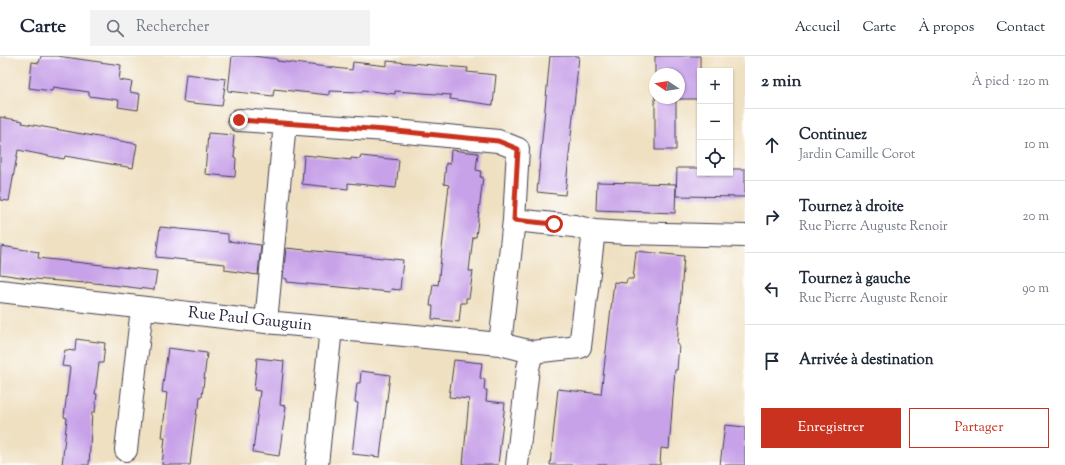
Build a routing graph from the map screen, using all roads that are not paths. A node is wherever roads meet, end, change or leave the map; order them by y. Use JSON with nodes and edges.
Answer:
{"nodes":[{"id":1,"x":239,"y":120,"type":"dead end"},
{"id":2,"x":285,"y":123,"type":"junction"},
{"id":3,"x":514,"y":220,"type":"junction"},
{"id":4,"x":584,"y":228,"type":"junction"},
{"id":5,"x":745,"y":236,"type":"edge"},
{"id":6,"x":0,"y":290,"type":"edge"},
{"id":7,"x":142,"y":308,"type":"junction"},
{"id":8,"x":266,"y":322,"type":"junction"},
{"id":9,"x":331,"y":328,"type":"junction"},
{"id":10,"x":500,"y":344,"type":"junction"},
{"id":11,"x":532,"y":352,"type":"junction"},
{"id":12,"x":126,"y":450,"type":"dead end"},
{"id":13,"x":317,"y":465,"type":"edge"},
{"id":14,"x":516,"y":465,"type":"edge"}],
"edges":[{"from":1,"to":2,"type":"street"},
{"from":2,"to":3,"type":"street"},
{"from":2,"to":8,"type":"street"},
{"from":3,"to":4,"type":"street"},
{"from":3,"to":10,"type":"street"},
{"from":4,"to":5,"type":"street"},
{"from":4,"to":11,"type":"street","name":"Rue Paul Gauguin"},
{"from":6,"to":7,"type":"street","name":"Rue Paul Gauguin"},
{"from":7,"to":8,"type":"street","name":"Rue Paul Gauguin"},
{"from":7,"to":12,"type":"street"},
{"from":8,"to":9,"type":"street","name":"Rue Paul Gauguin"},
{"from":9,"to":10,"type":"street","name":"Rue Paul Gauguin"},
{"from":9,"to":13,"type":"street"},
{"from":10,"to":11,"type":"street","name":"Rue Paul Gauguin"},
{"from":11,"to":14,"type":"street"}]}
